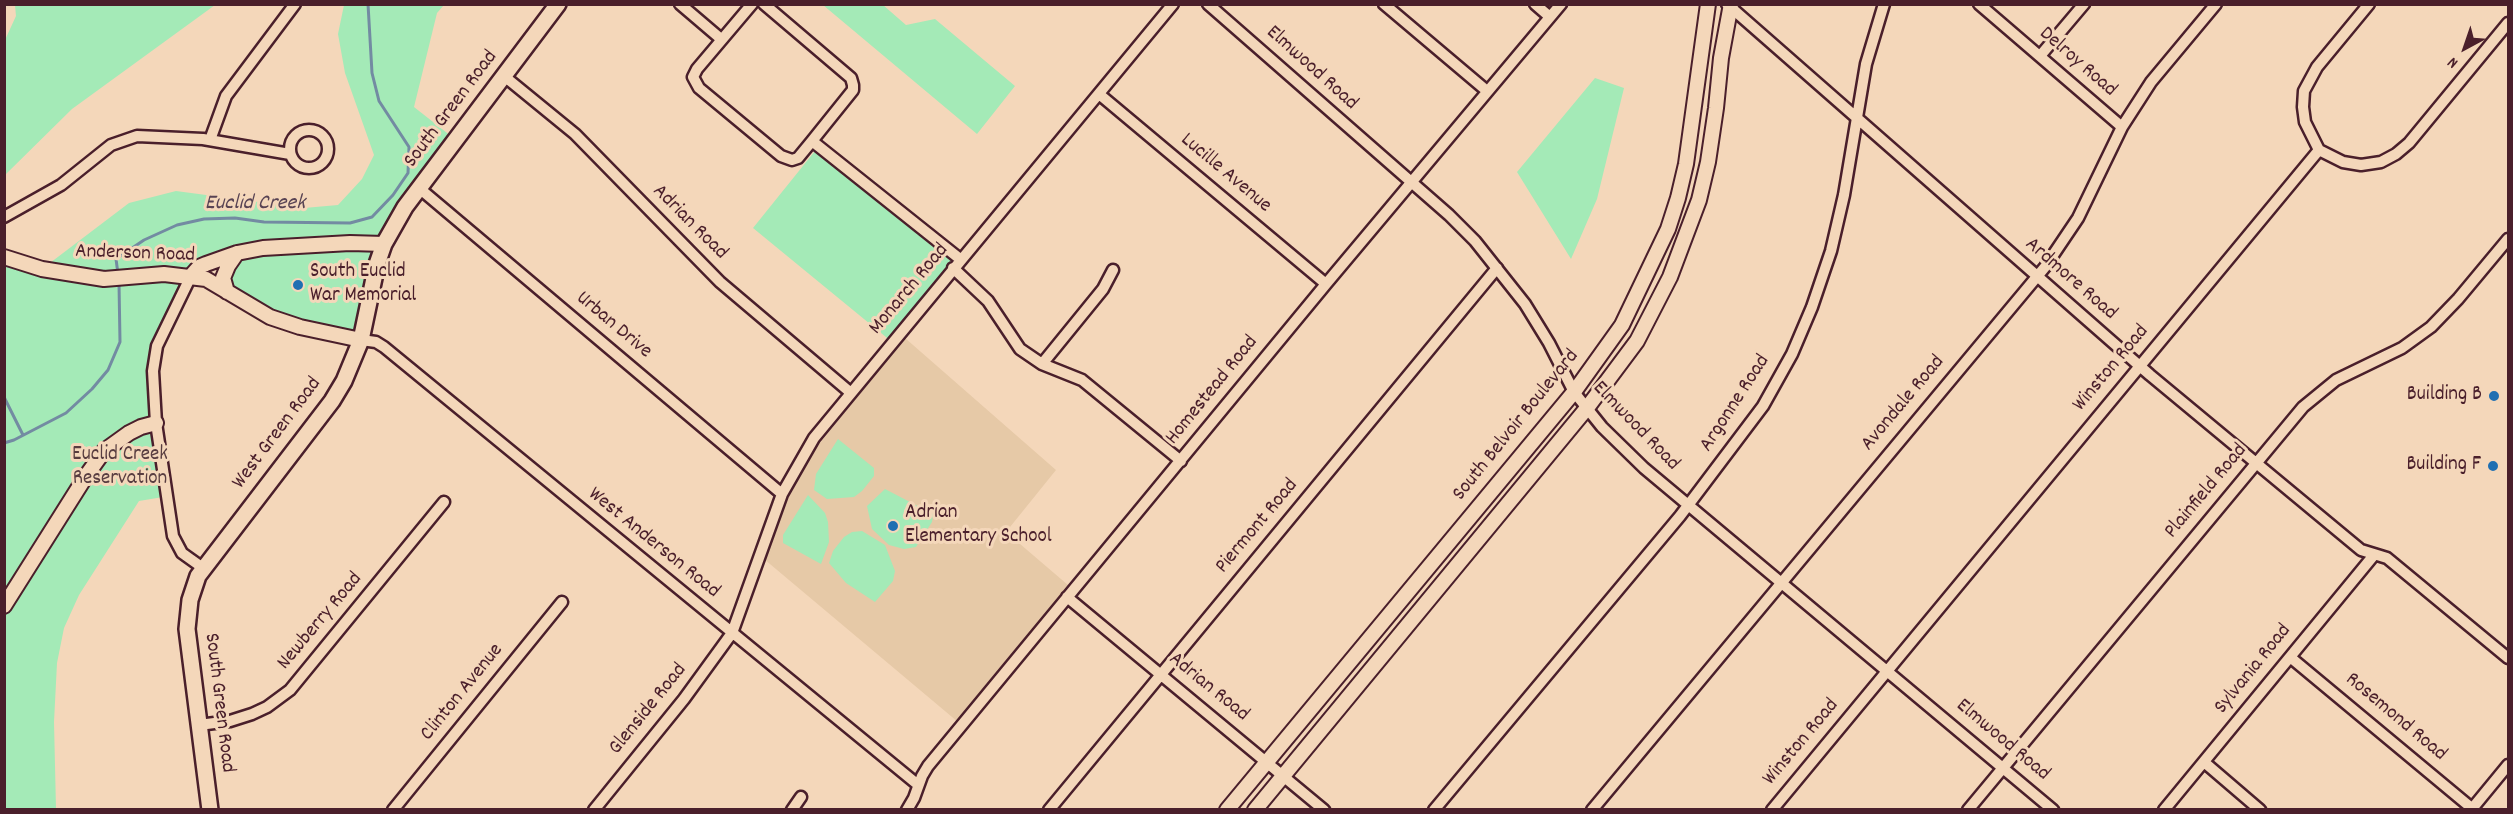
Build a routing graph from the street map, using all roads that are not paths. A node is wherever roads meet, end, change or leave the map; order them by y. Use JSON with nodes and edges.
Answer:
{"nodes":[{"id":1,"x":295,"y":4,"type":"edge"},
{"id":2,"x":680,"y":4,"type":"edge"},
{"id":3,"x":752,"y":4,"type":"edge"},
{"id":4,"x":764,"y":4,"type":"edge"},
{"id":5,"x":1173,"y":4,"type":"edge"},
{"id":6,"x":1209,"y":4,"type":"edge"},
{"id":7,"x":1384,"y":4,"type":"edge"},
{"id":8,"x":1535,"y":4,"type":"edge"},
{"id":9,"x":1561,"y":4,"type":"edge"},
{"id":10,"x":1708,"y":4,"type":"edge"},
{"id":11,"x":1884,"y":4,"type":"edge"},
{"id":12,"x":1979,"y":4,"type":"edge"},
{"id":13,"x":2084,"y":4,"type":"edge"},
{"id":14,"x":2216,"y":4,"type":"edge"},
{"id":15,"x":2369,"y":4,"type":"edge"},
{"id":16,"x":556,"y":5,"type":"edge"},
{"id":17,"x":1729,"y":5,"type":"edge"},
{"id":18,"x":1550,"y":17,"type":"junction"},
{"id":19,"x":2508,"y":24,"type":"edge"},
{"id":20,"x":721,"y":39,"type":"junction"},
{"id":21,"x":2040,"y":56,"type":"junction"},
{"id":22,"x":504,"y":76,"type":"junction"},
{"id":23,"x":1487,"y":91,"type":"junction"},
{"id":24,"x":1099,"y":94,"type":"junction"},
{"id":25,"x":1857,"y":119,"type":"junction"},
{"id":26,"x":2122,"y":127,"type":"junction"},
{"id":27,"x":210,"y":140,"type":"junction"},
{"id":28,"x":812,"y":141,"type":"junction"},
{"id":29,"x":2319,"y":150,"type":"junction"},
{"id":30,"x":291,"y":154,"type":"dead end"},
{"id":31,"x":1411,"y":184,"type":"junction"},
{"id":32,"x":419,"y":188,"type":"junction"},
{"id":33,"x":4,"y":217,"type":"edge"},
{"id":34,"x":2508,"y":239,"type":"edge"},
{"id":35,"x":384,"y":244,"type":"junction"},
{"id":36,"x":237,"y":253,"type":"junction"},
{"id":37,"x":4,"y":257,"type":"edge"},
{"id":38,"x":957,"y":264,"type":"junction"},
{"id":39,"x":1497,"y":268,"type":"junction"},
{"id":40,"x":1113,"y":270,"type":"dead end"},
{"id":41,"x":192,"y":276,"type":"junction"},
{"id":42,"x":2036,"y":276,"type":"junction"},
{"id":43,"x":1326,"y":284,"type":"junction"},
{"id":44,"x":227,"y":292,"type":"junction"},
{"id":45,"x":361,"y":340,"type":"junction"},
{"id":46,"x":1042,"y":364,"type":"junction"},
{"id":47,"x":2140,"y":366,"type":"junction"},
{"id":48,"x":1574,"y":392,"type":"junction"},
{"id":49,"x":851,"y":393,"type":"junction"},
{"id":50,"x":1587,"y":408,"type":"junction"},
{"id":51,"x":156,"y":423,"type":"junction"},
{"id":52,"x":1181,"y":461,"type":"junction"},
{"id":53,"x":2256,"y":463,"type":"junction"},
{"id":54,"x":782,"y":494,"type":"junction"},
{"id":55,"x":444,"y":502,"type":"dead end"},
{"id":56,"x":1687,"y":507,"type":"junction"},
{"id":57,"x":2374,"y":555,"type":"junction"},
{"id":58,"x":203,"y":568,"type":"junction"},
{"id":59,"x":1782,"y":583,"type":"junction"},
{"id":60,"x":1067,"y":597,"type":"junction"},
{"id":61,"x":562,"y":602,"type":"dead end"},
{"id":62,"x":4,"y":606,"type":"edge"},
{"id":63,"x":732,"y":633,"type":"junction"},
{"id":64,"x":2290,"y":657,"type":"junction"},
{"id":65,"x":2508,"y":658,"type":"edge"},
{"id":66,"x":1887,"y":672,"type":"junction"},
{"id":67,"x":1161,"y":676,"type":"junction"},
{"id":68,"x":199,"y":725,"type":"junction"},
{"id":69,"x":1267,"y":762,"type":"junction"},
{"id":70,"x":2204,"y":762,"type":"junction"},
{"id":71,"x":2508,"y":765,"type":"edge"},
{"id":72,"x":2003,"y":767,"type":"junction"},
{"id":73,"x":1283,"y":775,"type":"junction"},
{"id":74,"x":917,"y":784,"type":"junction"},
{"id":75,"x":801,"y":797,"type":"dead end"},
{"id":76,"x":2472,"y":809,"type":"edge"},
{"id":77,"x":210,"y":810,"type":"edge"},
{"id":78,"x":393,"y":810,"type":"edge"},
{"id":79,"x":594,"y":810,"type":"edge"},
{"id":80,"x":792,"y":810,"type":"edge"},
{"id":81,"x":907,"y":810,"type":"edge"},
{"id":82,"x":1049,"y":810,"type":"edge"},
{"id":83,"x":1227,"y":810,"type":"edge"},
{"id":84,"x":1255,"y":810,"type":"edge"},
{"id":85,"x":1324,"y":810,"type":"edge"},
{"id":86,"x":1434,"y":810,"type":"edge"},
{"id":87,"x":1592,"y":810,"type":"edge"},
{"id":88,"x":1772,"y":810,"type":"edge"},
{"id":89,"x":1968,"y":810,"type":"edge"},
{"id":90,"x":2053,"y":810,"type":"edge"},
{"id":91,"x":2164,"y":810,"type":"edge"},
{"id":92,"x":2260,"y":810,"type":"edge"}],
"edges":[{"from":1,"to":27,"type":"street"},
{"from":2,"to":20,"type":"street"},
{"from":3,"to":20,"type":"street"},
{"from":4,"to":28,"type":"street"},
{"from":5,"to":24,"type":"street","name":"Monarch Road"},
{"from":6,"to":31,"type":"street","name":"Elmwood Road"},
{"from":7,"to":23,"type":"street"},
{"from":8,"to":18,"type":"street"},
{"from":9,"to":18,"type":"street","name":"Homestead Road"},
{"from":10,"to":48,"type":"street","name":"South Belvoir Boulevard"},
{"from":11,"to":25,"type":"street","name":"Argonne Road"},
{"from":12,"to":21,"type":"street","name":"Delroy Road"},
{"from":13,"to":21,"type":"street"},
{"from":14,"to":26,"type":"street","name":"Avondale Road"},
{"from":15,"to":29,"type":"street"},
{"from":16,"to":22,"type":"main road","name":"South Green Road"},
{"from":17,"to":25,"type":"street","name":"Ardmore Road"},
{"from":17,"to":50,"type":"street","name":"South Belvoir Boulevard"},
{"from":18,"to":23,"type":"street","name":"Homestead Road"},
{"from":19,"to":29,"type":"street"},
{"from":20,"to":28,"type":"street"},
{"from":21,"to":26,"type":"street","name":"Delroy Road"},
{"from":22,"to":32,"type":"main road","name":"South Green Road"},
{"from":22,"to":49,"type":"street","name":"Adrian Road"},
{"from":23,"to":31,"type":"street","name":"Homestead Road"},
{"from":24,"to":38,"type":"street","name":"Monarch Road"},
{"from":24,"to":43,"type":"street","name":"Lucille Avenue"},
{"from":25,"to":42,"type":"street","name":"Ardmore Road"},
{"from":25,"to":56,"type":"street","name":"Argonne Road"},
{"from":26,"to":42,"type":"street","name":"Avondale Road"},
{"from":27,"to":30,"type":"street"},
{"from":27,"to":33,"type":"street"},
{"from":28,"to":38,"type":"street"},
{"from":29,"to":47,"type":"street","name":"Winston Road"},
{"from":31,"to":39,"type":"street","name":"Elmwood Road"},
{"from":31,"to":43,"type":"street","name":"Homestead Road"},
{"from":32,"to":35,"type":"main road","name":"South Green Road"},
{"from":32,"to":54,"type":"street","name":"Urban Drive"},
{"from":34,"to":53,"type":"street","name":"Plainfield Road"},
{"from":35,"to":36,"type":"street"},
{"from":35,"to":45,"type":"main road","name":"West Green Road"},
{"from":36,"to":41,"type":"street"},
{"from":36,"to":44,"type":"street"},
{"from":37,"to":41,"type":"street","name":"Anderson Road"},
{"from":38,"to":46,"type":"street"},
{"from":38,"to":49,"type":"street","name":"Monarch Road"},
{"from":39,"to":48,"type":"street","name":"Elmwood Road"},
{"from":39,"to":67,"type":"street","name":"Piermont Road"},
{"from":40,"to":46,"type":"street"},
{"from":41,"to":44,"type":"street","name":"Anderson Road"},
{"from":41,"to":51,"type":"street"},
{"from":42,"to":47,"type":"street","name":"Ardmore Road"},
{"from":42,"to":59,"type":"street","name":"Avondale Road"},
{"from":43,"to":52,"type":"street","name":"Homestead Road"},
{"from":44,"to":45,"type":"street","name":"Anderson Road"},
{"from":45,"to":58,"type":"main road","name":"West Green Road"},
{"from":45,"to":63,"type":"street","name":"West Anderson Road"},
{"from":46,"to":52,"type":"street"},
{"from":47,"to":53,"type":"street","name":"Ardmore Road"},
{"from":47,"to":66,"type":"street","name":"Winston Road"},
{"from":48,"to":50,"type":"street","name":"Elmwood Road"},
{"from":48,"to":69,"type":"street","name":"South Belvoir Boulevard"},
{"from":49,"to":54,"type":"street","name":"Monarch Road"},
{"from":50,"to":56,"type":"street","name":"Elmwood Road"},
{"from":50,"to":73,"type":"street","name":"South Belvoir Boulevard"},
{"from":51,"to":58,"type":"street"},
{"from":51,"to":62,"type":"street"},
{"from":52,"to":60,"type":"street","name":"Homestead Road"},
{"from":53,"to":57,"type":"street","name":"Ardmore Road"},
{"from":53,"to":72,"type":"street","name":"Plainfield Road"},
{"from":54,"to":63,"type":"street","name":"Monarch Road"},
{"from":55,"to":68,"type":"street","name":"Newberry Road"},
{"from":56,"to":59,"type":"street","name":"Elmwood Road"},
{"from":56,"to":86,"type":"street","name":"Argonne Road"},
{"from":57,"to":64,"type":"street","name":"Sylvania Road"},
{"from":57,"to":65,"type":"street","name":"Ardmore Road"},
{"from":58,"to":68,"type":"main road","name":"South Green Road"},
{"from":59,"to":66,"type":"street","name":"Elmwood Road"},
{"from":59,"to":87,"type":"street","name":"Avondale Road"},
{"from":60,"to":67,"type":"street","name":"Adrian Road"},
{"from":60,"to":74,"type":"street","name":"Homestead Road"},
{"from":61,"to":78,"type":"street","name":"Clinton Avenue"},
{"from":63,"to":74,"type":"street","name":"West Anderson Road"},
{"from":63,"to":79,"type":"street","name":"Glenside Road"},
{"from":64,"to":70,"type":"street","name":"Sylvania Road"},
{"from":64,"to":76,"type":"street","name":"Rosemond Road"},
{"from":66,"to":72,"type":"street","name":"Elmwood Road"},
{"from":66,"to":88,"type":"street","name":"Winston Road"},
{"from":67,"to":69,"type":"street","name":"Adrian Road"},
{"from":67,"to":82,"type":"street","name":"Piermont Road"},
{"from":68,"to":77,"type":"main road","name":"South Green Road"},
{"from":69,"to":73,"type":"street","name":"Adrian Road"},
{"from":69,"to":83,"type":"street","name":"South Belvoir Boulevard"},
{"from":70,"to":91,"type":"street","name":"Sylvania Road"},
{"from":70,"to":92,"type":"street"},
{"from":71,"to":76,"type":"street"},
{"from":72,"to":89,"type":"street","name":"Plainfield Road"},
{"from":72,"to":90,"type":"street","name":"Elmwood Road"},
{"from":73,"to":84,"type":"street","name":"South Belvoir Boulevard"},
{"from":73,"to":85,"type":"street","name":"Adrian Road"},
{"from":74,"to":81,"type":"street","name":"Homestead Road"},
{"from":75,"to":80,"type":"street"}]}
